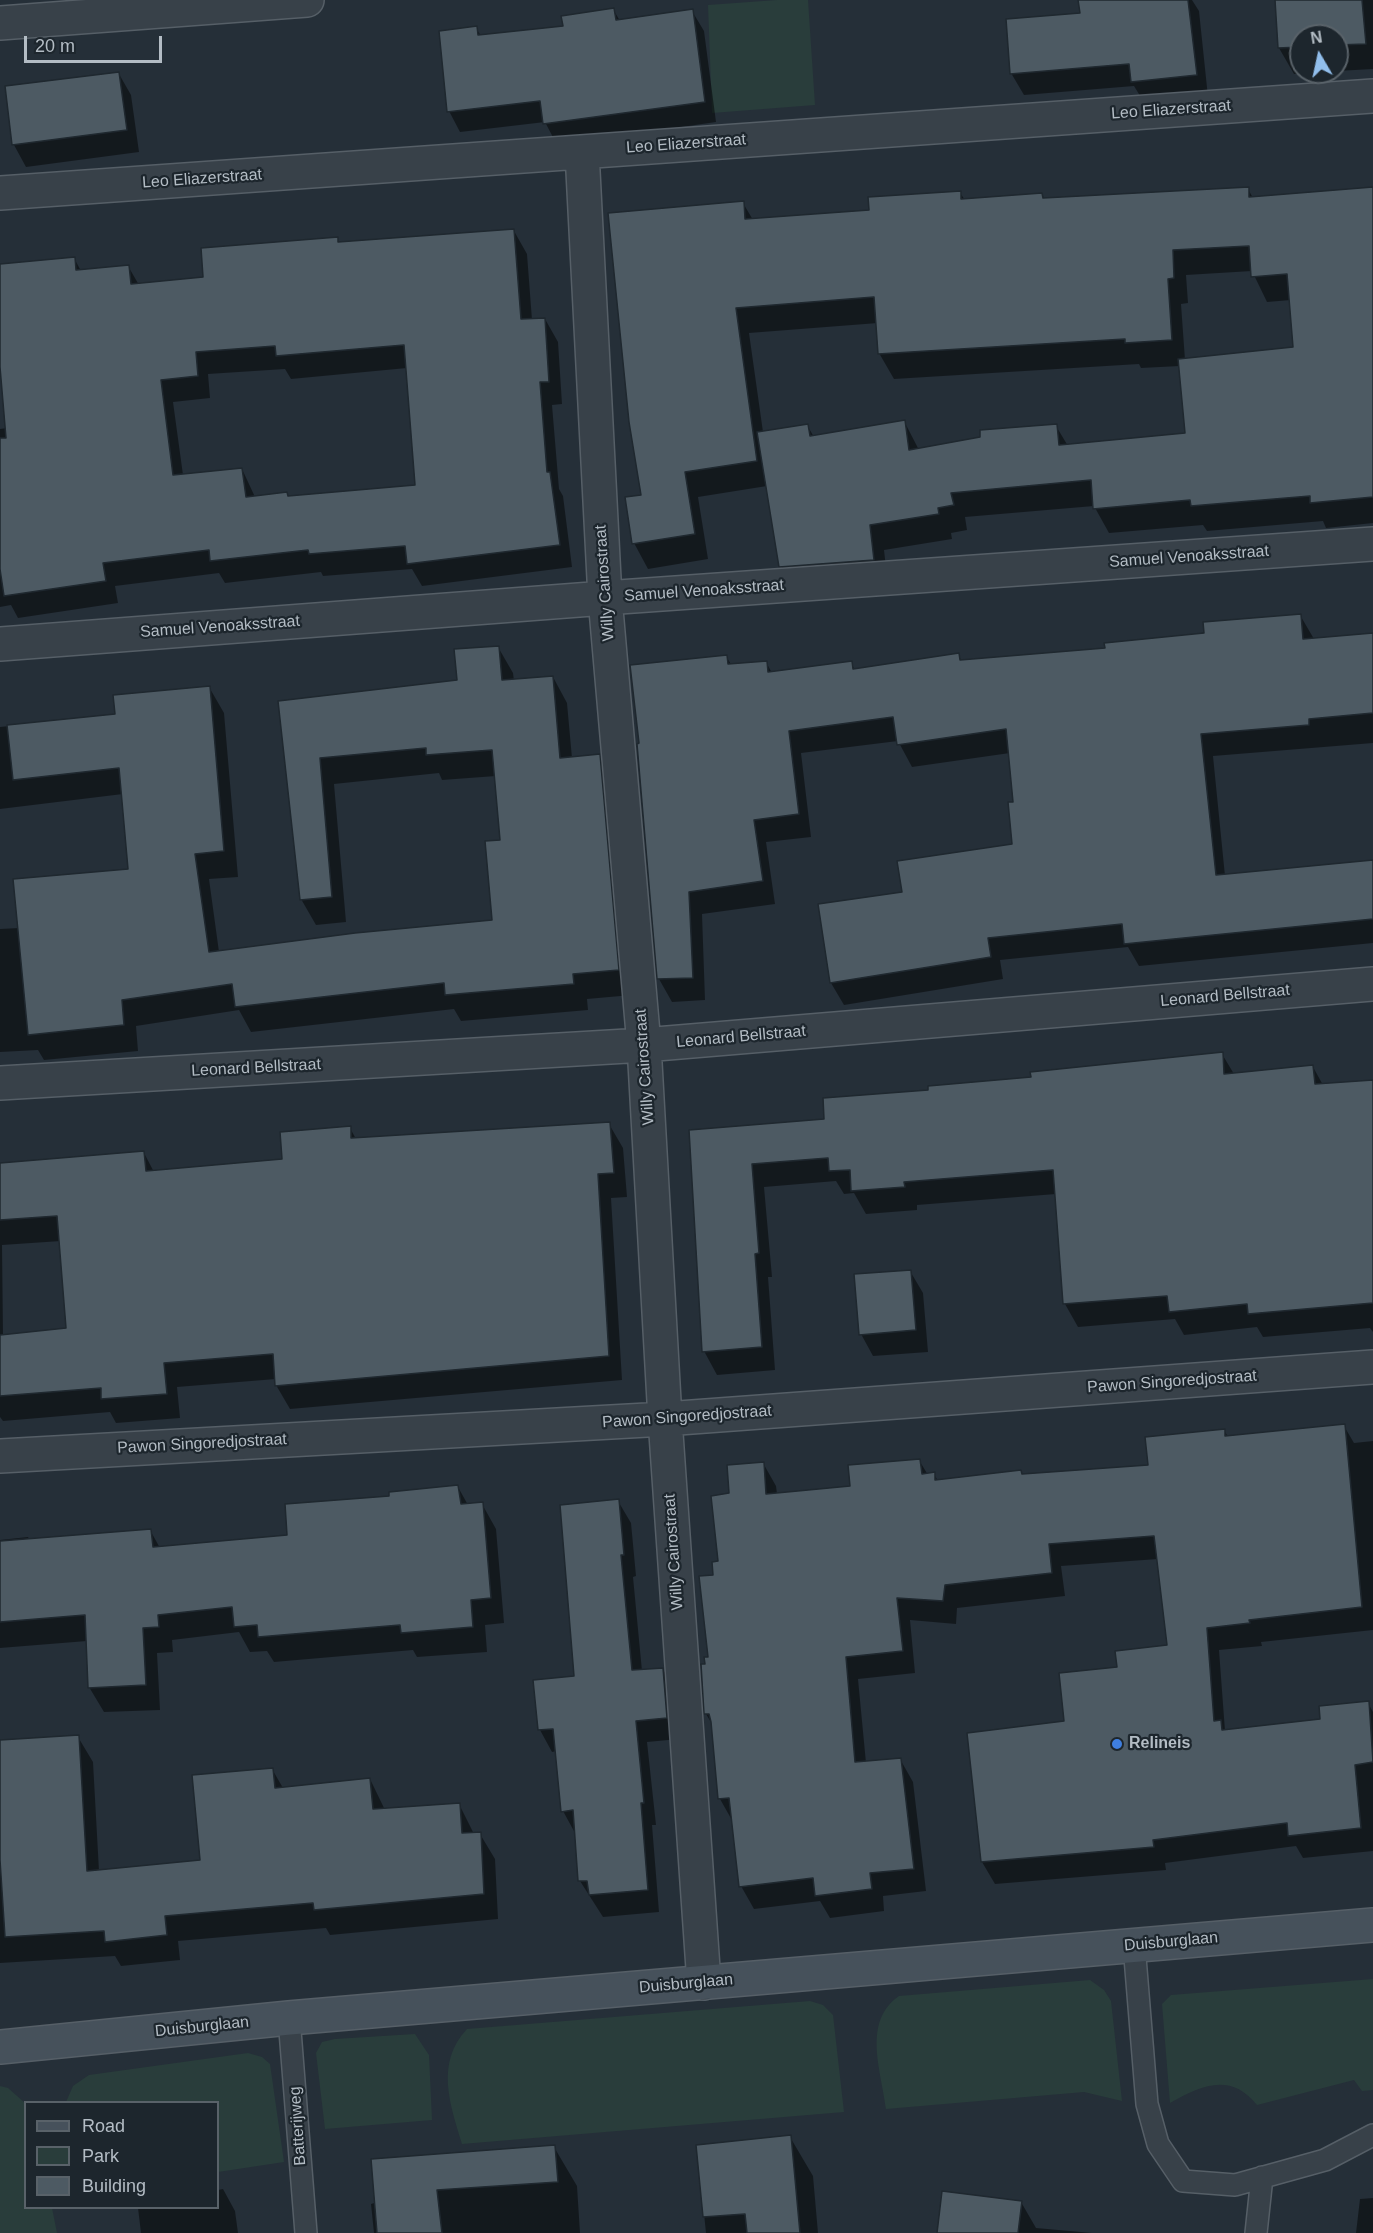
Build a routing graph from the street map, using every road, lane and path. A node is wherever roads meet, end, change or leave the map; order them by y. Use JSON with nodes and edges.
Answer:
{"nodes":[{"id":1,"x":308,"y":0,"type":"edge"},
{"id":2,"x":202,"y":4,"type":"edge"},
{"id":3,"x":0,"y":23,"type":"edge"},
{"id":4,"x":1373,"y":96,"type":"edge"},
{"id":5,"x":582,"y":152,"type":"junction"},
{"id":6,"x":0,"y":193,"type":"edge"},
{"id":7,"x":1373,"y":544,"type":"edge"},
{"id":8,"x":605,"y":597,"type":"junction"},
{"id":9,"x":0,"y":644,"type":"edge"},
{"id":10,"x":1373,"y":984,"type":"edge"},
{"id":11,"x":644,"y":1045,"type":"junction"},
{"id":12,"x":0,"y":1083,"type":"edge"},
{"id":13,"x":1373,"y":1367,"type":"edge"},
{"id":14,"x":665,"y":1419,"type":"junction"},
{"id":15,"x":0,"y":1455,"type":"edge"},
{"id":16,"x":1373,"y":1925,"type":"edge"},
{"id":17,"x":1134,"y":1945,"type":"junction"},
{"id":18,"x":704,"y":1983,"type":"junction"},
{"id":19,"x":289,"y":2018,"type":"junction"},
{"id":20,"x":0,"y":2046,"type":"edge"},
{"id":21,"x":1373,"y":2135,"type":"edge"},
{"id":22,"x":1262,"y":2177,"type":"junction"},
{"id":23,"x":306,"y":2233,"type":"edge"},
{"id":24,"x":1256,"y":2233,"type":"edge"}],
"edges":[{"from":1,"to":2,"type":"street"},
{"from":2,"to":3,"type":"street"},
{"from":4,"to":5,"type":"street","name":"Leo Eliazerstraat"},
{"from":5,"to":6,"type":"street","name":"Leo Eliazerstraat"},
{"from":5,"to":8,"type":"street","name":"Willy Cairostraat"},
{"from":7,"to":8,"type":"street","name":"Samuel Venoaksstraat"},
{"from":8,"to":9,"type":"street","name":"Samuel Venoaksstraat"},
{"from":8,"to":11,"type":"street","name":"Willy Cairostraat"},
{"from":10,"to":11,"type":"street","name":"Leonard Bellstraat"},
{"from":11,"to":12,"type":"street","name":"Leonard Bellstraat"},
{"from":11,"to":14,"type":"street","name":"Willy Cairostraat"},
{"from":13,"to":14,"type":"street","name":"Pawon Singoredjostraat"},
{"from":14,"to":15,"type":"street","name":"Pawon Singoredjostraat"},
{"from":14,"to":18,"type":"street","name":"Willy Cairostraat"},
{"from":16,"to":17,"type":"street","name":"Duisburglaan"},
{"from":17,"to":18,"type":"street","name":"Duisburglaan"},
{"from":17,"to":22,"type":"lane"},
{"from":18,"to":19,"type":"street","name":"Duisburglaan"},
{"from":19,"to":20,"type":"street","name":"Duisburglaan"},
{"from":19,"to":23,"type":"lane","name":"Batterijweg"},
{"from":21,"to":22,"type":"lane"},
{"from":22,"to":24,"type":"lane"}]}
